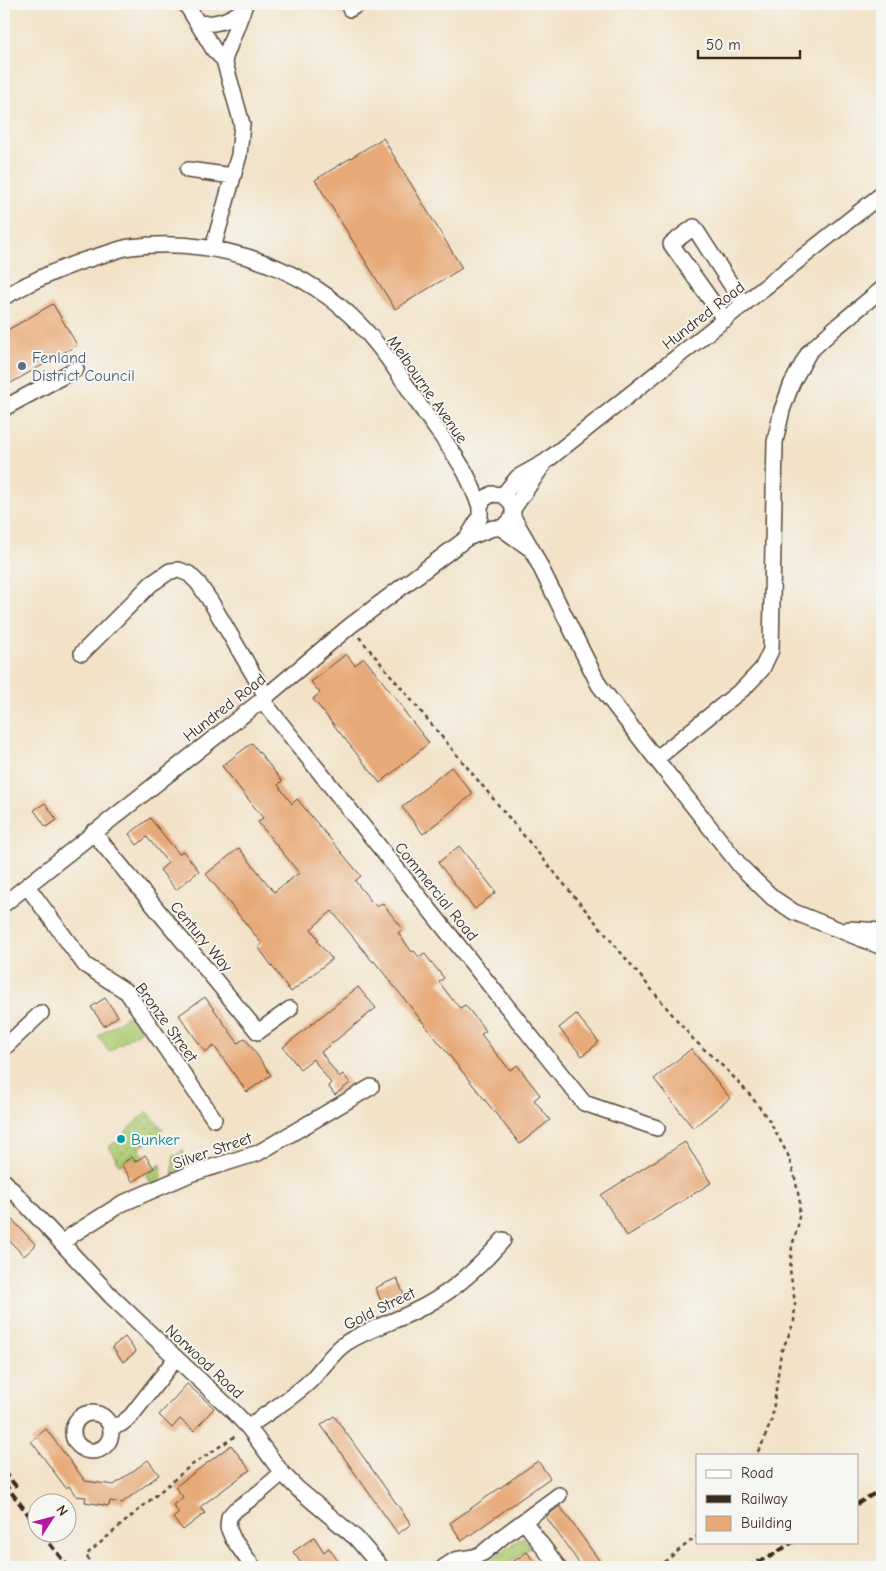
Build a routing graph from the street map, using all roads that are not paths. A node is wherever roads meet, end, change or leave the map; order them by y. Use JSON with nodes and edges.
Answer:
{"nodes":[{"id":1,"x":186,"y":4,"type":"edge"},
{"id":2,"x":244,"y":8,"type":"edge"},
{"id":3,"x":197,"y":23,"type":"junction"},
{"id":4,"x":224,"y":60,"type":"junction"},
{"id":5,"x":188,"y":170,"type":"dead end"},
{"id":6,"x":233,"y":176,"type":"junction"},
{"id":7,"x":882,"y":194,"type":"edge"},
{"id":8,"x":213,"y":248,"type":"junction"},
{"id":9,"x":882,"y":289,"type":"edge"},
{"id":10,"x":4,"y":297,"type":"edge"},
{"id":11,"x":744,"y":305,"type":"junction"},
{"id":12,"x":725,"y":320,"type":"junction"},
{"id":13,"x":76,"y":369,"type":"dead end"},
{"id":14,"x":4,"y":408,"type":"edge"},
{"id":15,"x":545,"y":462,"type":"junction"},
{"id":16,"x":465,"y":472,"type":"junction"},
{"id":17,"x":497,"y":494,"type":"junction"},
{"id":18,"x":480,"y":512,"type":"junction"},
{"id":19,"x":513,"y":513,"type":"junction"},
{"id":20,"x":497,"y":528,"type":"junction"},
{"id":21,"x":467,"y":538,"type":"junction"},
{"id":22,"x":532,"y":550,"type":"junction"},
{"id":23,"x":82,"y":653,"type":"dead end"},
{"id":24,"x":264,"y":698,"type":"junction"},
{"id":25,"x":656,"y":759,"type":"junction"},
{"id":26,"x":93,"y":832,"type":"junction"},
{"id":27,"x":27,"y":886,"type":"junction"},
{"id":28,"x":4,"y":904,"type":"edge"},
{"id":29,"x":836,"y":928,"type":"junction"},
{"id":30,"x":882,"y":930,"type":"edge"},
{"id":31,"x":882,"y":947,"type":"edge"},
{"id":32,"x":290,"y":1008,"type":"dead end"},
{"id":33,"x":41,"y":1012,"type":"dead end"},
{"id":34,"x":4,"y":1048,"type":"edge"},
{"id":35,"x":371,"y":1087,"type":"dead end"},
{"id":36,"x":214,"y":1119,"type":"dead end"},
{"id":37,"x":657,"y":1128,"type":"dead end"},
{"id":38,"x":4,"y":1181,"type":"edge"},
{"id":39,"x":503,"y":1240,"type":"dead end"},
{"id":40,"x":63,"y":1243,"type":"junction"},
{"id":41,"x":176,"y":1358,"type":"junction"},
{"id":42,"x":111,"y":1427,"type":"dead end"},
{"id":43,"x":248,"y":1427,"type":"junction"},
{"id":44,"x":282,"y":1473,"type":"junction"},
{"id":45,"x":559,"y":1495,"type":"dead end"},
{"id":46,"x":524,"y":1521,"type":"junction"},
{"id":47,"x":466,"y":1563,"type":"edge"},
{"id":48,"x":253,"y":1567,"type":"edge"},
{"id":49,"x":382,"y":1567,"type":"edge"},
{"id":50,"x":444,"y":1567,"type":"edge"},
{"id":51,"x":558,"y":1567,"type":"edge"}],
"edges":[{"from":1,"to":3,"type":"street"},
{"from":2,"to":3,"type":"street"},
{"from":2,"to":4,"type":"street"},
{"from":3,"to":4,"type":"street"},
{"from":4,"to":6,"type":"street"},
{"from":5,"to":6,"type":"street"},
{"from":6,"to":8,"type":"street"},
{"from":7,"to":11,"type":"street","name":"Hundred Road"},
{"from":8,"to":10,"type":"street","name":"Melbourne Avenue"},
{"from":8,"to":16,"type":"street","name":"Melbourne Avenue"},
{"from":9,"to":25,"type":"street"},
{"from":11,"to":12,"type":"street","name":"Hundred Road"},
{"from":11,"to":12,"type":"street"},
{"from":12,"to":15,"type":"street","name":"Hundred Road"},
{"from":13,"to":14,"type":"street"},
{"from":15,"to":17,"type":"street","name":"Hundred Road"},
{"from":15,"to":19,"type":"street","name":"Hundred Road"},
{"from":16,"to":17,"type":"street","name":"Melbourne Avenue"},
{"from":16,"to":18,"type":"street","name":"Melbourne Avenue"},
{"from":17,"to":18,"type":"street","name":"Hundred Road"},
{"from":17,"to":19,"type":"street"},
{"from":18,"to":20,"type":"street"},
{"from":18,"to":21,"type":"street","name":"Hundred Road"},
{"from":19,"to":20,"type":"street","name":"Hundred Road"},
{"from":19,"to":22,"type":"street"},
{"from":20,"to":21,"type":"street","name":"Hundred Road"},
{"from":20,"to":22,"type":"street"},
{"from":21,"to":24,"type":"street","name":"Hundred Road"},
{"from":22,"to":25,"type":"street"},
{"from":23,"to":24,"type":"street","name":"Commercial Road"},
{"from":24,"to":26,"type":"street","name":"Hundred Road"},
{"from":24,"to":37,"type":"street","name":"Commercial Road"},
{"from":25,"to":29,"type":"street"},
{"from":26,"to":27,"type":"street","name":"Hundred Road"},
{"from":26,"to":32,"type":"street","name":"Century Way"},
{"from":27,"to":28,"type":"street","name":"Hundred Road"},
{"from":27,"to":36,"type":"street","name":"Bronze Street"},
{"from":29,"to":30,"type":"street"},
{"from":29,"to":31,"type":"street"},
{"from":33,"to":34,"type":"street"},
{"from":35,"to":40,"type":"street","name":"Silver Street"},
{"from":38,"to":40,"type":"street","name":"Norwood Road"},
{"from":39,"to":43,"type":"street","name":"Gold Street"},
{"from":40,"to":41,"type":"street","name":"Norwood Road"},
{"from":41,"to":42,"type":"street"},
{"from":41,"to":43,"type":"street","name":"Norwood Road"},
{"from":43,"to":44,"type":"street","name":"Norwood Road"},
{"from":44,"to":48,"type":"street"},
{"from":44,"to":49,"type":"street","name":"Norwood Road"},
{"from":45,"to":46,"type":"street"},
{"from":46,"to":47,"type":"street"},
{"from":46,"to":51,"type":"street"},
{"from":47,"to":50,"type":"street"}]}
